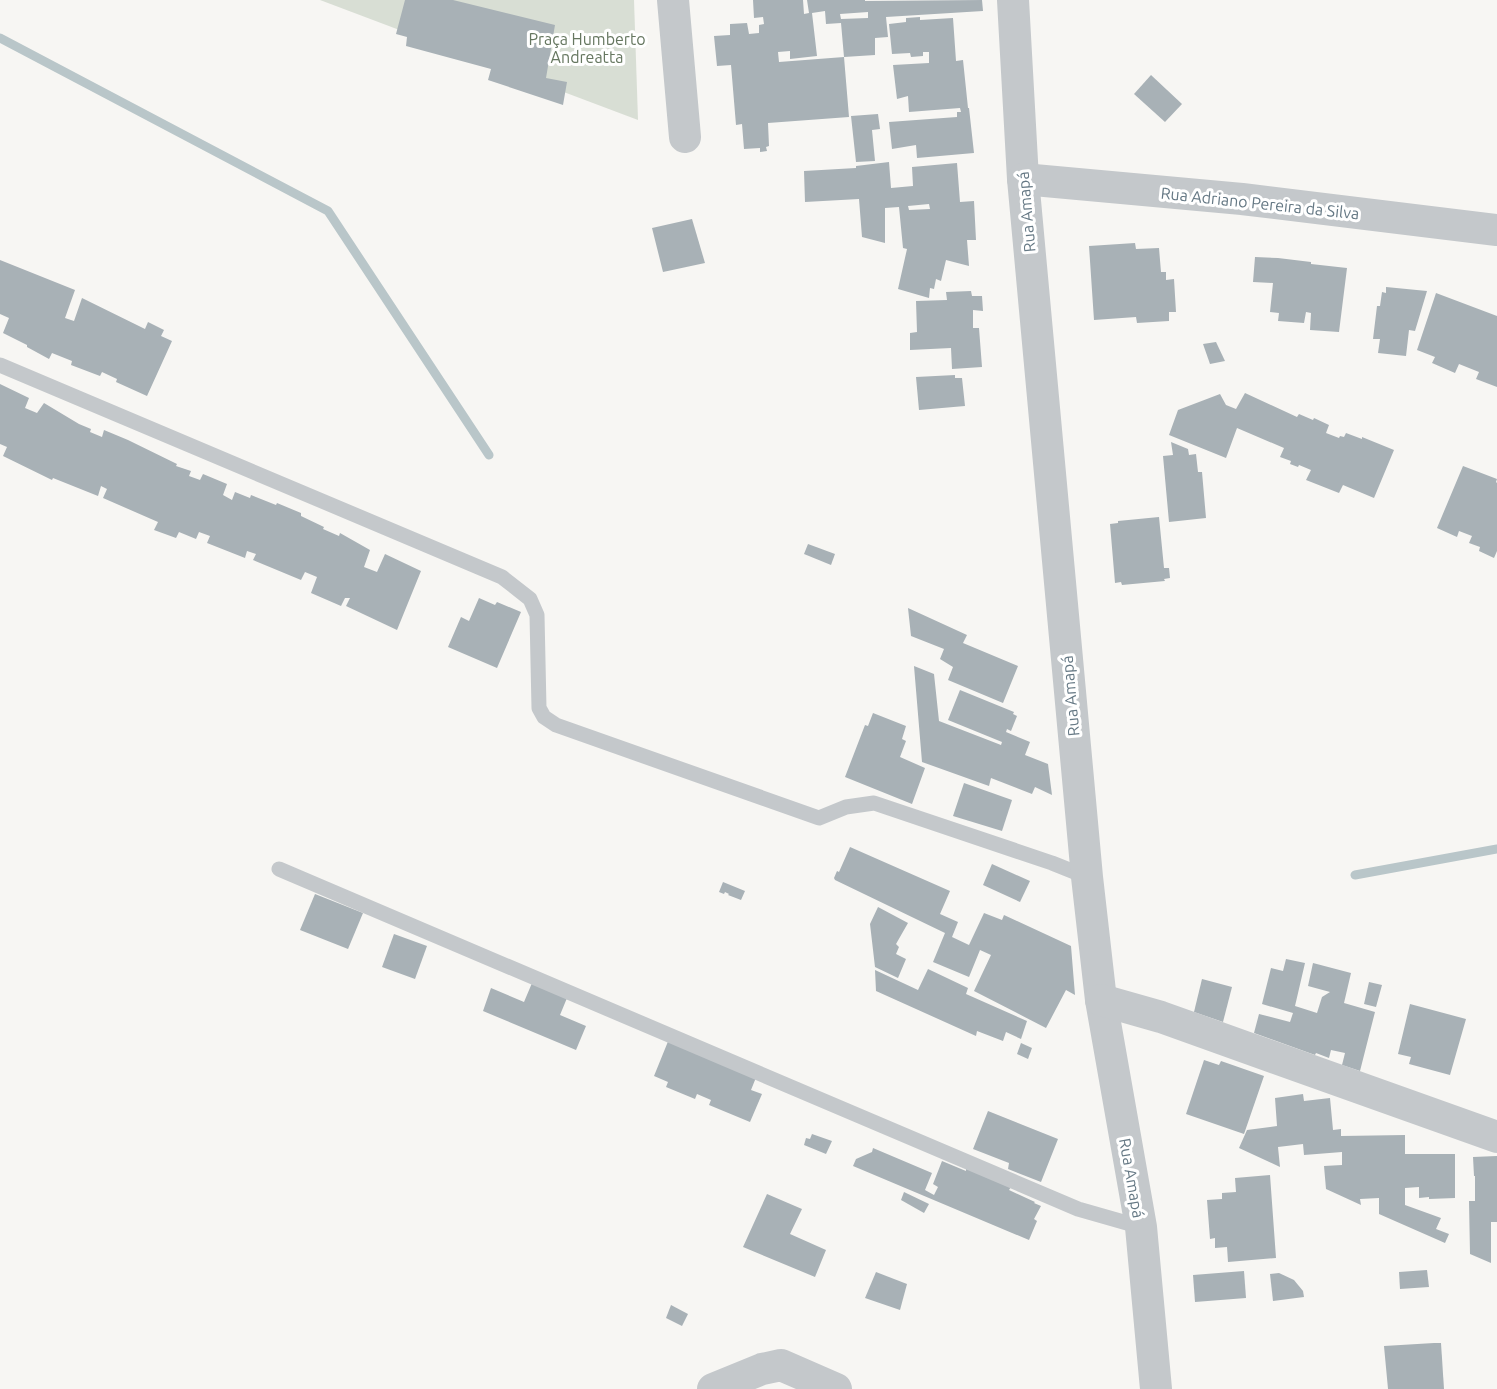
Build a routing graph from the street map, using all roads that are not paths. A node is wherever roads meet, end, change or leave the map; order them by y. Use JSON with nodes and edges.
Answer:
{"nodes":[{"id":1,"x":673,"y":0,"type":"edge"},
{"id":2,"x":1013,"y":0,"type":"edge"},
{"id":3,"x":685,"y":137,"type":"dead end"},
{"id":4,"x":1023,"y":179,"type":"junction"},
{"id":5,"x":1497,"y":230,"type":"edge"},
{"id":6,"x":0,"y":365,"type":"edge"},
{"id":7,"x":279,"y":869,"type":"dead end"},
{"id":8,"x":1087,"y":878,"type":"junction"},
{"id":9,"x":1101,"y":1000,"type":"junction"},
{"id":10,"x":1497,"y":1137,"type":"edge"},
{"id":11,"x":1141,"y":1227,"type":"junction"},
{"id":12,"x":713,"y":1389,"type":"edge"},
{"id":13,"x":836,"y":1389,"type":"edge"},
{"id":14,"x":1156,"y":1389,"type":"edge"}],
"edges":[{"from":1,"to":3,"type":"street"},
{"from":2,"to":4,"type":"street","name":"Rua Amapá"},
{"from":4,"to":5,"type":"street","name":"Rua Adriano Pereira da Silva"},
{"from":4,"to":8,"type":"street","name":"Rua Amapá"},
{"from":6,"to":8,"type":"lane"},
{"from":7,"to":11,"type":"lane"},
{"from":8,"to":9,"type":"street","name":"Rua Amapá"},
{"from":9,"to":10,"type":"street"},
{"from":9,"to":11,"type":"street","name":"Rua Amapá"},
{"from":11,"to":14,"type":"street","name":"Rua Amapá"},
{"from":12,"to":13,"type":"street"}]}
